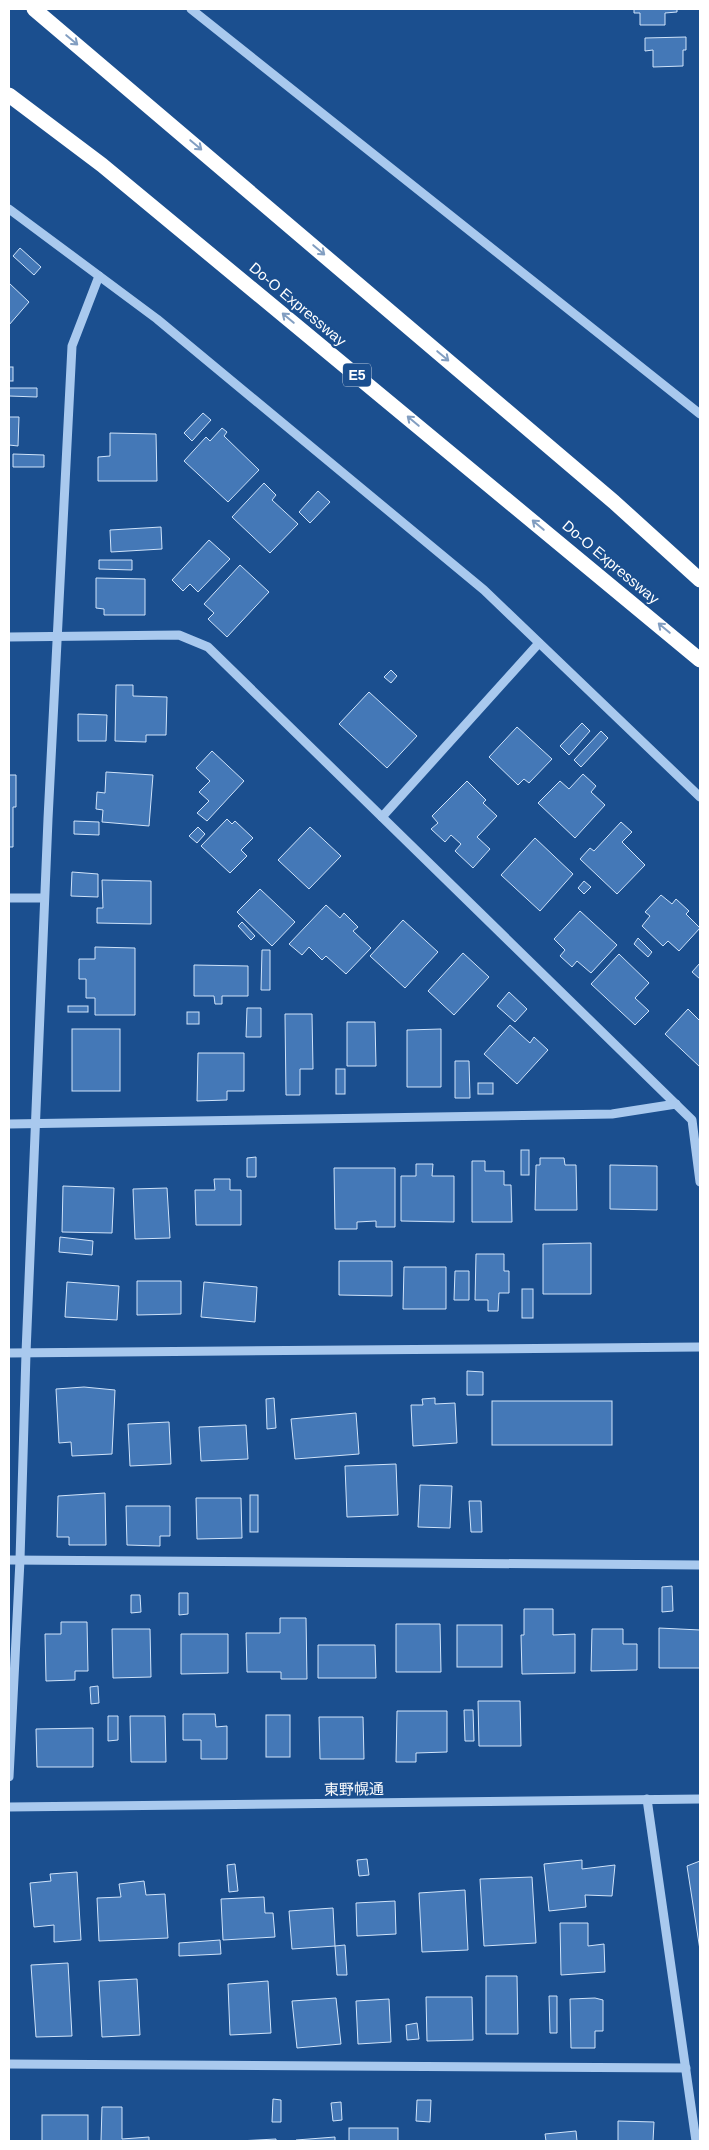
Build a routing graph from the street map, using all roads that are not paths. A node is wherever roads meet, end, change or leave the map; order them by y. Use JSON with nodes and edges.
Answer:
{"nodes":[{"id":1,"x":34,"y":9,"type":"edge"},
{"id":2,"x":190,"y":9,"type":"edge"},
{"id":3,"x":9,"y":95,"type":"edge"},
{"id":4,"x":9,"y":209,"type":"edge"},
{"id":5,"x":99,"y":276,"type":"junction"},
{"id":6,"x":700,"y":414,"type":"edge"},
{"id":7,"x":614,"y":502,"type":"junction"},
{"id":8,"x":700,"y":571,"type":"edge"},
{"id":9,"x":700,"y":580,"type":"edge"},
{"id":10,"x":9,"y":637,"type":"edge"},
{"id":11,"x":57,"y":637,"type":"junction"},
{"id":12,"x":539,"y":643,"type":"junction"},
{"id":13,"x":700,"y":660,"type":"edge"},
{"id":14,"x":700,"y":797,"type":"edge"},
{"id":15,"x":382,"y":817,"type":"junction"},
{"id":16,"x":9,"y":898,"type":"edge"},
{"id":17,"x":44,"y":898,"type":"junction"},
{"id":18,"x":676,"y":1104,"type":"junction"},
{"id":19,"x":35,"y":1123,"type":"junction"},
{"id":20,"x":9,"y":1124,"type":"edge"},
{"id":21,"x":700,"y":1182,"type":"edge"},
{"id":22,"x":700,"y":1347,"type":"edge"},
{"id":23,"x":9,"y":1353,"type":"edge"},
{"id":24,"x":26,"y":1353,"type":"junction"},
{"id":25,"x":9,"y":1560,"type":"edge"},
{"id":26,"x":20,"y":1560,"type":"junction"},
{"id":27,"x":700,"y":1565,"type":"edge"},
{"id":28,"x":9,"y":1777,"type":"edge"},
{"id":29,"x":647,"y":1799,"type":"junction"},
{"id":30,"x":700,"y":1799,"type":"edge"},
{"id":31,"x":9,"y":1808,"type":"edge"},
{"id":32,"x":9,"y":2064,"type":"edge"},
{"id":33,"x":686,"y":2068,"type":"junction"},
{"id":34,"x":696,"y":2141,"type":"edge"}],
"edges":[{"from":1,"to":7,"type":"highway","one_way":true},
{"from":2,"to":6,"type":"street"},
{"from":13,"to":3,"type":"highway","name":"Do-O Expressway","number":"E5","one_way":true},
{"from":4,"to":5,"type":"street"},
{"from":5,"to":11,"type":"street"},
{"from":5,"to":12,"type":"street"},
{"from":7,"to":8,"type":"highway"},
{"from":7,"to":9,"type":"highway"},
{"from":10,"to":11,"type":"street"},
{"from":11,"to":15,"type":"street"},
{"from":11,"to":17,"type":"street"},
{"from":12,"to":14,"type":"street"},
{"from":12,"to":15,"type":"street"},
{"from":15,"to":18,"type":"street"},
{"from":16,"to":17,"type":"street"},
{"from":17,"to":19,"type":"street"},
{"from":18,"to":19,"type":"street"},
{"from":18,"to":21,"type":"street"},
{"from":19,"to":20,"type":"street"},
{"from":19,"to":24,"type":"street"},
{"from":22,"to":24,"type":"street"},
{"from":23,"to":24,"type":"street"},
{"from":24,"to":26,"type":"street"},
{"from":25,"to":26,"type":"street"},
{"from":26,"to":27,"type":"street"},
{"from":26,"to":28,"type":"street"},
{"from":29,"to":30,"type":"street","name":"東野幌通"},
{"from":29,"to":31,"type":"street","name":"東野幌通"},
{"from":29,"to":33,"type":"street"},
{"from":32,"to":33,"type":"street"},
{"from":33,"to":34,"type":"street"}]}
